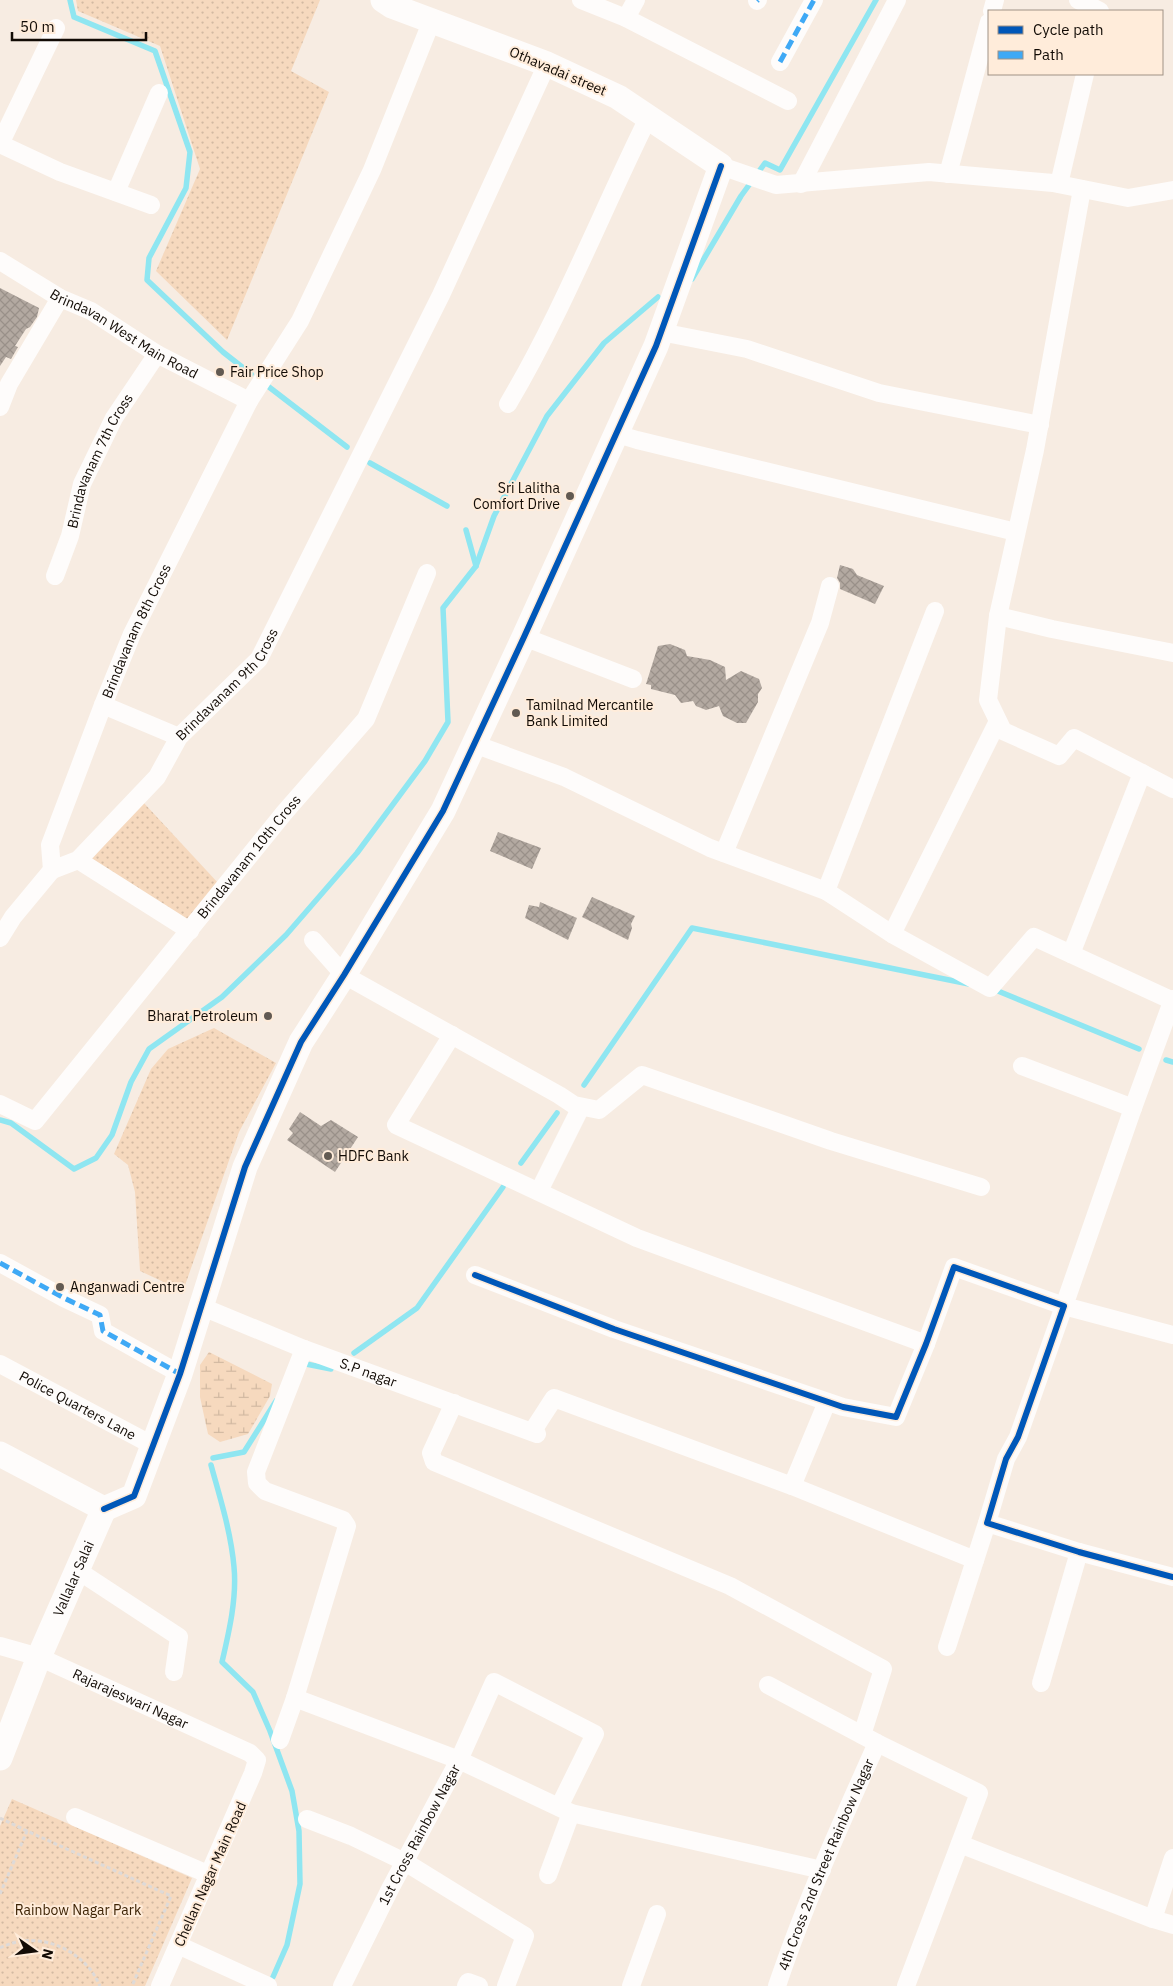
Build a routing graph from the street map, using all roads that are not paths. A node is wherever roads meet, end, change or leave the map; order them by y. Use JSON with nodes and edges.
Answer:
{"nodes":[{"id":1,"x":581,"y":0,"type":"edge"},
{"id":2,"x":636,"y":0,"type":"edge"},
{"id":3,"x":814,"y":0,"type":"edge"},
{"id":4,"x":897,"y":0,"type":"edge"},
{"id":5,"x":1078,"y":0,"type":"edge"},
{"id":6,"x":389,"y":2,"type":"edge"},
{"id":7,"x":1098,"y":10,"type":"edge"},
{"id":8,"x":626,"y":18,"type":"junction"},
{"id":9,"x":432,"y":20,"type":"junction"},
{"id":10,"x":988,"y":26,"type":"edge"},
{"id":11,"x":56,"y":28,"type":"dead end"},
{"id":12,"x":780,"y":62,"type":"dead end"},
{"id":13,"x":547,"y":64,"type":"junction"},
{"id":14,"x":1085,"y":75,"type":"edge"},
{"id":15,"x":159,"y":93,"type":"dead end"},
{"id":16,"x":788,"y":101,"type":"dead end"},
{"id":17,"x":648,"y":118,"type":"junction"},
{"id":18,"x":0,"y":144,"type":"edge"},
{"id":19,"x":729,"y":168,"type":"junction"},
{"id":20,"x":948,"y":174,"type":"junction"},
{"id":21,"x":800,"y":184,"type":"junction"},
{"id":22,"x":1059,"y":184,"type":"junction"},
{"id":23,"x":1082,"y":189,"type":"junction"},
{"id":24,"x":1173,"y":190,"type":"edge"},
{"id":25,"x":116,"y":192,"type":"junction"},
{"id":26,"x":152,"y":205,"type":"dead end"},
{"id":27,"x":1,"y":265,"type":"edge"},
{"id":28,"x":60,"y":298,"type":"junction"},
{"id":29,"x":661,"y":332,"type":"junction"},
{"id":30,"x":157,"y":354,"type":"junction"},
{"id":31,"x":249,"y":401,"type":"junction"},
{"id":32,"x":508,"y":404,"type":"dead end"},
{"id":33,"x":0,"y":407,"type":"edge"},
{"id":34,"x":1040,"y":425,"type":"junction"},
{"id":35,"x":617,"y":434,"type":"junction"},
{"id":36,"x":1016,"y":532,"type":"junction"},
{"id":37,"x":427,"y":573,"type":"dead end"},
{"id":38,"x":55,"y":576,"type":"dead end"},
{"id":39,"x":830,"y":586,"type":"dead end"},
{"id":40,"x":935,"y":611,"type":"dead end"},
{"id":41,"x":998,"y":616,"type":"junction"},
{"id":42,"x":524,"y":637,"type":"junction"},
{"id":43,"x":1173,"y":653,"type":"edge"},
{"id":44,"x":633,"y":678,"type":"dead end"},
{"id":45,"x":103,"y":705,"type":"junction"},
{"id":46,"x":998,"y":721,"type":"junction"},
{"id":47,"x":179,"y":737,"type":"junction"},
{"id":48,"x":474,"y":744,"type":"junction"},
{"id":49,"x":1142,"y":773,"type":"junction"},
{"id":50,"x":1173,"y":789,"type":"edge"},
{"id":51,"x":724,"y":853,"type":"junction"},
{"id":52,"x":78,"y":860,"type":"junction"},
{"id":53,"x":52,"y":870,"type":"junction"},
{"id":54,"x":826,"y":890,"type":"junction"},
{"id":55,"x":190,"y":931,"type":"junction"},
{"id":56,"x":892,"y":934,"type":"junction"},
{"id":57,"x":0,"y":938,"type":"edge"},
{"id":58,"x":313,"y":940,"type":"dead end"},
{"id":59,"x":1071,"y":954,"type":"junction"},
{"id":60,"x":344,"y":975,"type":"junction"},
{"id":61,"x":1173,"y":1001,"type":"edge"},
{"id":62,"x":452,"y":1035,"type":"junction"},
{"id":63,"x":1022,"y":1066,"type":"dead end"},
{"id":64,"x":0,"y":1104,"type":"edge"},
{"id":65,"x":581,"y":1106,"type":"junction"},
{"id":66,"x":1133,"y":1108,"type":"junction"},
{"id":67,"x":980,"y":1187,"type":"dead end"},
{"id":68,"x":539,"y":1192,"type":"junction"},
{"id":69,"x":0,"y":1264,"type":"edge"},
{"id":70,"x":475,"y":1274,"type":"dead end"},
{"id":71,"x":200,"y":1306,"type":"junction"},
{"id":72,"x":1064,"y":1306,"type":"junction"},
{"id":73,"x":1173,"y":1335,"type":"edge"},
{"id":74,"x":926,"y":1344,"type":"junction"},
{"id":75,"x":304,"y":1349,"type":"junction"},
{"id":76,"x":0,"y":1364,"type":"edge"},
{"id":77,"x":180,"y":1374,"type":"junction"},
{"id":78,"x":827,"y":1402,"type":"junction"},
{"id":79,"x":454,"y":1403,"type":"junction"},
{"id":80,"x":154,"y":1446,"type":"junction"},
{"id":81,"x":0,"y":1454,"type":"edge"},
{"id":82,"x":792,"y":1486,"type":"junction"},
{"id":83,"x":104,"y":1509,"type":"junction"},
{"id":84,"x":987,"y":1523,"type":"junction"},
{"id":85,"x":1079,"y":1552,"type":"junction"},
{"id":86,"x":975,"y":1560,"type":"junction"},
{"id":87,"x":77,"y":1570,"type":"junction"},
{"id":88,"x":1173,"y":1577,"type":"edge"},
{"id":89,"x":0,"y":1646,"type":"edge"},
{"id":90,"x":947,"y":1647,"type":"dead end"},
{"id":91,"x":38,"y":1658,"type":"junction"},
{"id":92,"x":174,"y":1672,"type":"dead end"},
{"id":93,"x":1041,"y":1683,"type":"dead end"},
{"id":94,"x":768,"y":1685,"type":"dead end"},
{"id":95,"x":295,"y":1698,"type":"junction"},
{"id":96,"x":869,"y":1739,"type":"junction"},
{"id":97,"x":280,"y":1740,"type":"dead end"},
{"id":98,"x":0,"y":1758,"type":"edge"},
{"id":99,"x":257,"y":1760,"type":"joint"},
{"id":100,"x":459,"y":1760,"type":"junction"},
{"id":101,"x":565,"y":1810,"type":"junction"},
{"id":102,"x":75,"y":1817,"type":"dead end"},
{"id":103,"x":307,"y":1819,"type":"dead end"},
{"id":104,"x":960,"y":1844,"type":"junction"},
{"id":105,"x":1173,"y":1858,"type":"edge"},
{"id":106,"x":405,"y":1862,"type":"junction"},
{"id":107,"x":822,"y":1870,"type":"junction"},
{"id":108,"x":548,"y":1874,"type":"dead end"},
{"id":109,"x":210,"y":1875,"type":"junction"},
{"id":110,"x":657,"y":1914,"type":"dead end"},
{"id":111,"x":1153,"y":1919,"type":"junction"},
{"id":112,"x":1173,"y":1925,"type":"edge"},
{"id":113,"x":178,"y":1944,"type":"junction"},
{"id":114,"x":160,"y":1986,"type":"edge"},
{"id":115,"x":268,"y":1986,"type":"edge"},
{"id":116,"x":342,"y":1986,"type":"edge"},
{"id":117,"x":466,"y":1986,"type":"edge"},
{"id":118,"x":480,"y":1986,"type":"edge"},
{"id":119,"x":506,"y":1986,"type":"edge"},
{"id":120,"x":631,"y":1986,"type":"edge"},
{"id":121,"x":777,"y":1986,"type":"edge"},
{"id":122,"x":906,"y":1986,"type":"edge"}],
"edges":[{"from":1,"to":8,"type":"street"},
{"from":2,"to":8,"type":"street"},
{"from":3,"to":12,"type":"street"},
{"from":4,"to":21,"type":"street"},
{"from":5,"to":7,"type":"street"},
{"from":6,"to":9,"type":"street","name":"Othavadai street"},
{"from":8,"to":16,"type":"street"},
{"from":9,"to":13,"type":"street","name":"Othavadai street"},
{"from":9,"to":31,"type":"street","name":"Brindavanam 8th Cross"},
{"from":10,"to":20,"type":"street"},
{"from":11,"to":18,"type":"street"},
{"from":13,"to":17,"type":"street","name":"Othavadai street"},
{"from":13,"to":47,"type":"street","name":"Brindavanam 9th Cross"},
{"from":14,"to":22,"type":"street"},
{"from":15,"to":25,"type":"street"},
{"from":17,"to":19,"type":"street","name":"Othavadai street"},
{"from":17,"to":32,"type":"street"},
{"from":18,"to":25,"type":"street"},
{"from":19,"to":21,"type":"street"},
{"from":19,"to":29,"type":"street"},
{"from":20,"to":21,"type":"street"},
{"from":20,"to":22,"type":"street"},
{"from":22,"to":23,"type":"street"},
{"from":23,"to":24,"type":"street"},
{"from":23,"to":34,"type":"street"},
{"from":25,"to":26,"type":"street"},
{"from":27,"to":28,"type":"street","name":"Brindavan West Main Road"},
{"from":28,"to":30,"type":"street","name":"Brindavan West Main Road"},
{"from":28,"to":33,"type":"street"},
{"from":29,"to":34,"type":"street"},
{"from":29,"to":35,"type":"street"},
{"from":30,"to":31,"type":"street","name":"Brindavan West Main Road"},
{"from":30,"to":38,"type":"street","name":"Brindavanam 7th Cross"},
{"from":31,"to":45,"type":"street","name":"Brindavanam 8th Cross"},
{"from":34,"to":36,"type":"street"},
{"from":35,"to":36,"type":"street"},
{"from":35,"to":42,"type":"street"},
{"from":36,"to":41,"type":"street"},
{"from":37,"to":55,"type":"street","name":"Brindavanam 10th Cross"},
{"from":39,"to":51,"type":"street"},
{"from":40,"to":54,"type":"street"},
{"from":41,"to":43,"type":"street"},
{"from":41,"to":46,"type":"street"},
{"from":42,"to":44,"type":"street"},
{"from":42,"to":48,"type":"street"},
{"from":45,"to":47,"type":"street"},
{"from":45,"to":53,"type":"street","name":"Brindavanam 8th Cross"},
{"from":46,"to":49,"type":"street"},
{"from":46,"to":56,"type":"street"},
{"from":47,"to":52,"type":"street","name":"Brindavanam 9th Cross"},
{"from":48,"to":51,"type":"street"},
{"from":48,"to":60,"type":"street"},
{"from":49,"to":50,"type":"street"},
{"from":49,"to":59,"type":"street"},
{"from":51,"to":54,"type":"street"},
{"from":52,"to":53,"type":"street","name":"Brindavanam 9th Cross"},
{"from":52,"to":55,"type":"street"},
{"from":53,"to":57,"type":"street"},
{"from":54,"to":56,"type":"street"},
{"from":55,"to":64,"type":"street","name":"Brindavanam 10th Cross"},
{"from":56,"to":59,"type":"street"},
{"from":58,"to":60,"type":"street"},
{"from":59,"to":61,"type":"street"},
{"from":60,"to":62,"type":"street"},
{"from":60,"to":71,"type":"street"},
{"from":61,"to":66,"type":"street"},
{"from":62,"to":65,"type":"street"},
{"from":62,"to":68,"type":"street"},
{"from":63,"to":66,"type":"street"},
{"from":65,"to":67,"type":"street"},
{"from":65,"to":68,"type":"street"},
{"from":66,"to":72,"type":"street"},
{"from":68,"to":74,"type":"street"},
{"from":69,"to":77,"type":"street"},
{"from":70,"to":78,"type":"street"},
{"from":71,"to":75,"type":"street","name":"S.P nagar"},
{"from":71,"to":77,"type":"street"},
{"from":72,"to":73,"type":"street"},
{"from":72,"to":74,"type":"street"},
{"from":72,"to":84,"type":"street"},
{"from":74,"to":78,"type":"street"},
{"from":75,"to":79,"type":"street","name":"S.P nagar"},
{"from":75,"to":95,"type":"street"},
{"from":76,"to":80,"type":"street","name":"Police Quarters Lane"},
{"from":77,"to":80,"type":"street"},
{"from":78,"to":82,"type":"street"},
{"from":79,"to":82,"type":"street","name":"S.P nagar"},
{"from":79,"to":96,"type":"street","name":"4th Cross 2nd Street Rainbow Nagar"},
{"from":80,"to":83,"type":"street"},
{"from":81,"to":83,"type":"street"},
{"from":82,"to":86,"type":"street"},
{"from":83,"to":87,"type":"street","name":"Vallalar Salai"},
{"from":84,"to":85,"type":"street"},
{"from":84,"to":86,"type":"street"},
{"from":85,"to":88,"type":"street"},
{"from":85,"to":93,"type":"street"},
{"from":86,"to":90,"type":"street"},
{"from":87,"to":91,"type":"street","name":"Vallalar Salai"},
{"from":87,"to":92,"type":"street"},
{"from":89,"to":91,"type":"street","name":"Rajarajeswari Nagar"},
{"from":91,"to":98,"type":"street","name":"Vallalar Salai"},
{"from":91,"to":99,"type":"street","name":"Rajarajeswari Nagar"},
{"from":94,"to":96,"type":"street"},
{"from":95,"to":97,"type":"street"},
{"from":95,"to":100,"type":"street"},
{"from":96,"to":104,"type":"street"},
{"from":96,"to":107,"type":"street","name":"4th Cross 2nd Street Rainbow Nagar"},
{"from":99,"to":109,"type":"street","name":"Chellan Nagar Main Road"},
{"from":100,"to":101,"type":"street"},
{"from":100,"to":101,"type":"street","name":"1st Cross Rainbow Nagar"},
{"from":100,"to":106,"type":"street","name":"1st Cross Rainbow Nagar"},
{"from":101,"to":107,"type":"street"},
{"from":101,"to":108,"type":"street"},
{"from":102,"to":109,"type":"street"},
{"from":103,"to":106,"type":"street"},
{"from":104,"to":111,"type":"street"},
{"from":104,"to":122,"type":"street"},
{"from":105,"to":111,"type":"street"},
{"from":106,"to":116,"type":"street","name":"1st Cross Rainbow Nagar"},
{"from":106,"to":119,"type":"street"},
{"from":107,"to":121,"type":"street","name":"4th Cross 2nd Street Rainbow Nagar"},
{"from":109,"to":113,"type":"street","name":"Chellan Nagar Main Road"},
{"from":110,"to":120,"type":"street"},
{"from":111,"to":112,"type":"street"},
{"from":113,"to":114,"type":"street","name":"Chellan Nagar Main Road"},
{"from":113,"to":115,"type":"street"},
{"from":117,"to":118,"type":"street"}]}
